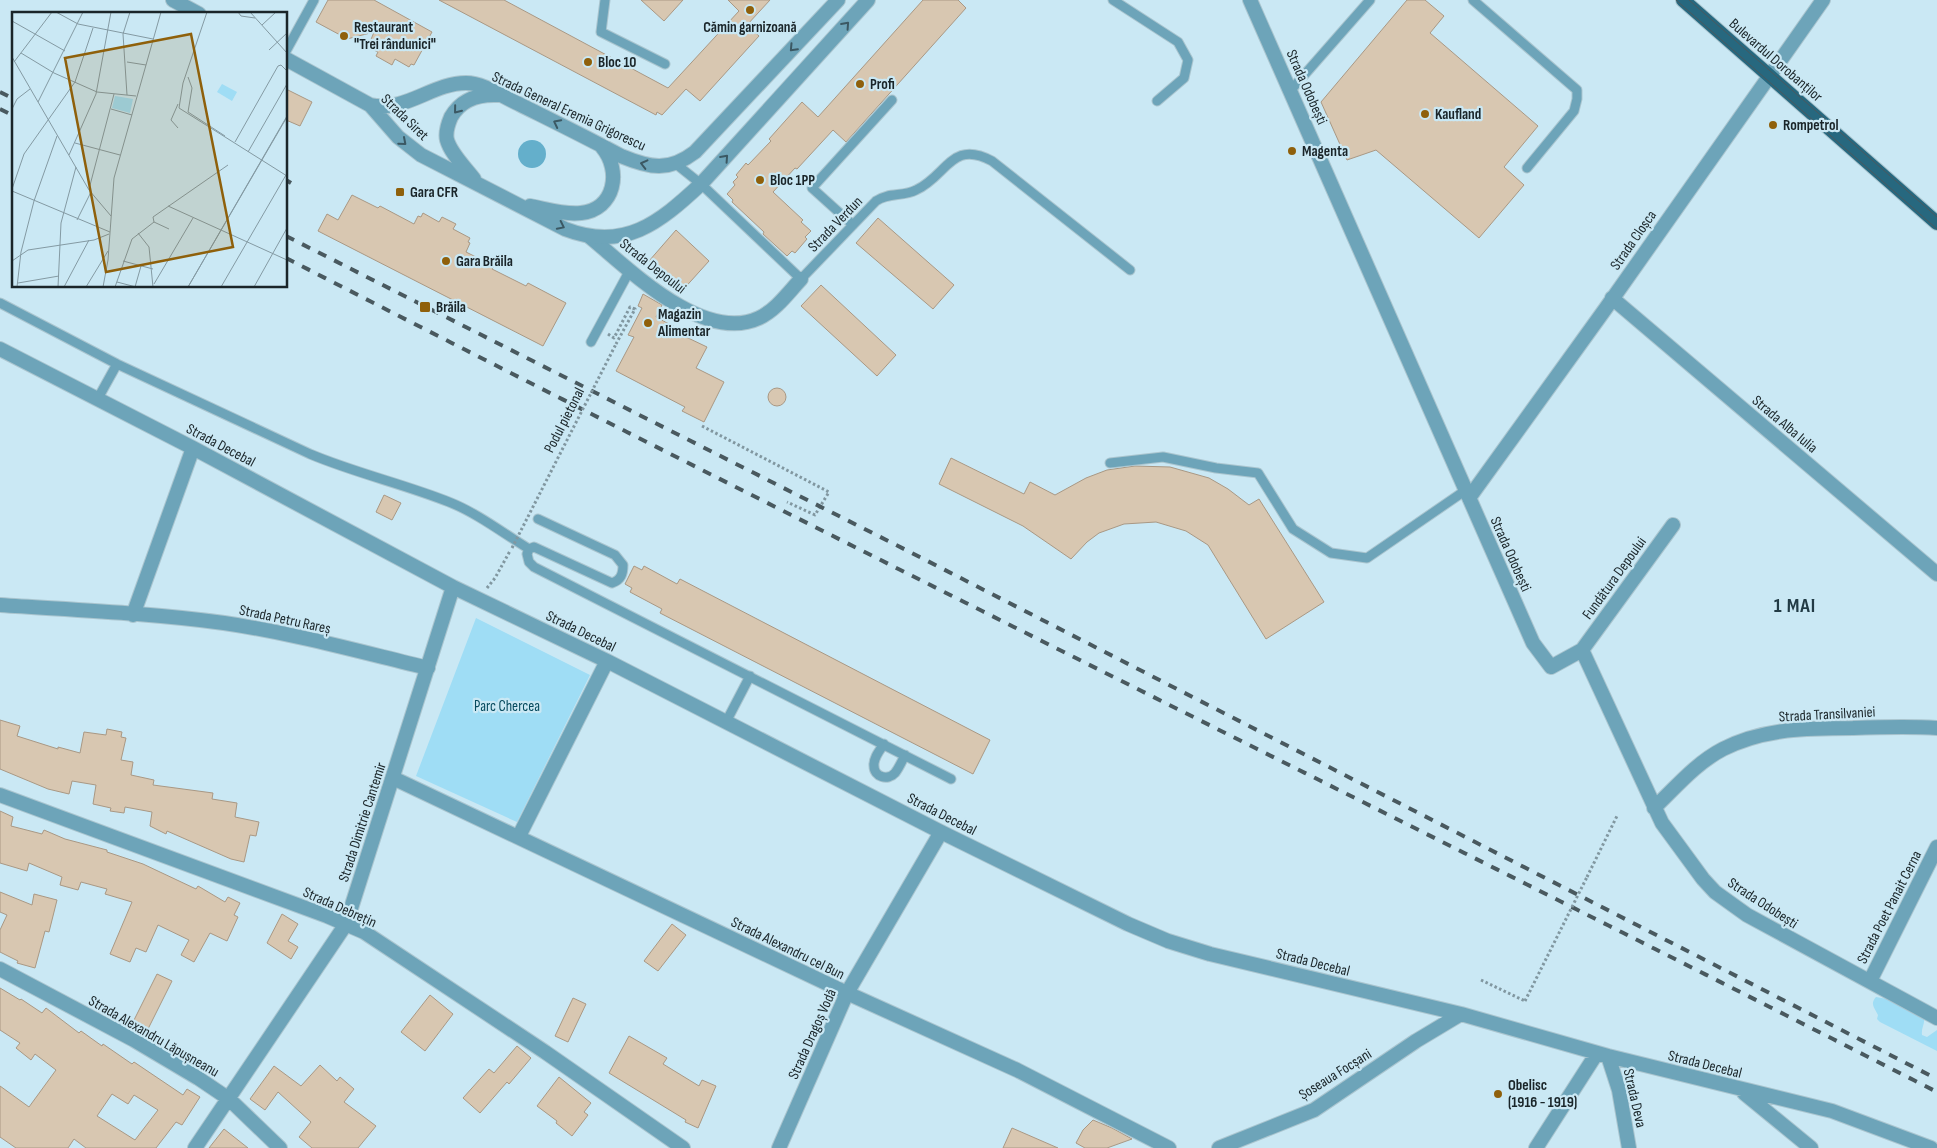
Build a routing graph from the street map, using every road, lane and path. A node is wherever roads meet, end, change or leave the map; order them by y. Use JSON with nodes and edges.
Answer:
{"nodes":[{"id":1,"x":173,"y":0,"type":"edge"},
{"id":2,"x":314,"y":0,"type":"edge"},
{"id":3,"x":605,"y":0,"type":"edge"},
{"id":4,"x":838,"y":0,"type":"edge"},
{"id":5,"x":868,"y":0,"type":"edge"},
{"id":6,"x":1250,"y":0,"type":"edge"},
{"id":7,"x":1370,"y":0,"type":"edge"},
{"id":8,"x":1473,"y":0,"type":"edge"},
{"id":9,"x":1683,"y":0,"type":"edge"},
{"id":10,"x":1822,"y":0,"type":"edge"},
{"id":11,"x":1119,"y":2,"type":"edge"},
{"id":12,"x":195,"y":12,"type":"edge"},
{"id":13,"x":288,"y":48,"type":"edge"},
{"id":14,"x":288,"y":60,"type":"edge"},
{"id":15,"x":665,"y":64,"type":"dead end"},
{"id":16,"x":1769,"y":76,"type":"junction"},
{"id":17,"x":1291,"y":90,"type":"junction"},
{"id":18,"x":501,"y":96,"type":"junction"},
{"id":19,"x":892,"y":100,"type":"dead end"},
{"id":20,"x":1157,"y":101,"type":"dead end"},
{"id":21,"x":370,"y":106,"type":"junction"},
{"id":22,"x":600,"y":145,"type":"junction"},
{"id":23,"x":676,"y":164,"type":"junction"},
{"id":24,"x":1527,"y":168,"type":"dead end"},
{"id":25,"x":476,"y":182,"type":"junction"},
{"id":26,"x":701,"y":184,"type":"junction"},
{"id":27,"x":517,"y":204,"type":"junction"},
{"id":28,"x":1937,"y":223,"type":"edge"},
{"id":29,"x":853,"y":225,"type":"junction"},
{"id":30,"x":590,"y":237,"type":"junction"},
{"id":31,"x":630,"y":270,"type":"junction"},
{"id":32,"x":1130,"y":270,"type":"dead end"},
{"id":33,"x":801,"y":279,"type":"junction"},
{"id":34,"x":1612,"y":298,"type":"junction"},
{"id":35,"x":0,"y":303,"type":"edge"},
{"id":36,"x":614,"y":338,"type":"dead end"},
{"id":37,"x":591,"y":342,"type":"dead end"},
{"id":38,"x":0,"y":349,"type":"edge"},
{"id":39,"x":117,"y":364,"type":"junction"},
{"id":40,"x":97,"y":400,"type":"junction"},
{"id":41,"x":702,"y":426,"type":"dead end"},
{"id":42,"x":193,"y":448,"type":"junction"},
{"id":43,"x":1110,"y":463,"type":"dead end"},
{"id":44,"x":1467,"y":494,"type":"junction"},
{"id":45,"x":786,"y":502,"type":"dead end"},
{"id":46,"x":538,"y":519,"type":"dead end"},
{"id":47,"x":1673,"y":525,"type":"dead end"},
{"id":48,"x":529,"y":549,"type":"junction"},
{"id":49,"x":1937,"y":574,"type":"edge"},
{"id":50,"x":496,"y":578,"type":"dead end"},
{"id":51,"x":453,"y":587,"type":"junction"},
{"id":52,"x":0,"y":605,"type":"edge"},
{"id":53,"x":133,"y":615,"type":"junction"},
{"id":54,"x":1582,"y":650,"type":"junction"},
{"id":55,"x":607,"y":661,"type":"junction"},
{"id":56,"x":428,"y":668,"type":"junction"},
{"id":57,"x":750,"y":676,"type":"junction"},
{"id":58,"x":726,"y":722,"type":"junction"},
{"id":59,"x":1937,"y":728,"type":"edge"},
{"id":60,"x":884,"y":744,"type":"junction"},
{"id":61,"x":905,"y":755,"type":"junction"},
{"id":62,"x":393,"y":778,"type":"junction"},
{"id":63,"x":951,"y":779,"type":"dead end"},
{"id":64,"x":0,"y":795,"type":"edge"},
{"id":65,"x":1654,"y":808,"type":"junction"},
{"id":66,"x":1617,"y":816,"type":"dead end"},
{"id":67,"x":941,"y":832,"type":"junction"},
{"id":68,"x":519,"y":836,"type":"junction"},
{"id":69,"x":1937,"y":847,"type":"edge"},
{"id":70,"x":346,"y":924,"type":"junction"},
{"id":71,"x":0,"y":969,"type":"edge"},
{"id":72,"x":1481,"y":980,"type":"dead end"},
{"id":73,"x":1870,"y":982,"type":"junction"},
{"id":74,"x":847,"y":994,"type":"junction"},
{"id":75,"x":1461,"y":1014,"type":"junction"},
{"id":76,"x":1937,"y":1018,"type":"edge"},
{"id":77,"x":1602,"y":1054,"type":"junction"},
{"id":78,"x":1739,"y":1090,"type":"junction"},
{"id":79,"x":229,"y":1099,"type":"junction"},
{"id":80,"x":195,"y":1148,"type":"edge"},
{"id":81,"x":280,"y":1148,"type":"edge"},
{"id":82,"x":683,"y":1148,"type":"edge"},
{"id":83,"x":779,"y":1148,"type":"edge"},
{"id":84,"x":1169,"y":1148,"type":"edge"},
{"id":85,"x":1219,"y":1148,"type":"edge"},
{"id":86,"x":1536,"y":1148,"type":"edge"},
{"id":87,"x":1629,"y":1148,"type":"edge"},
{"id":88,"x":1811,"y":1148,"type":"edge"},
{"id":89,"x":1931,"y":1148,"type":"edge"}],
"edges":[{"from":1,"to":12,"type":"street"},
{"from":2,"to":13,"type":"lane"},
{"from":3,"to":15,"type":"lane"},
{"from":4,"to":23,"type":"street","one_way":true},
{"from":26,"to":5,"type":"street","one_way":true},
{"from":6,"to":17,"type":"street","name":"Strada Odobești"},
{"from":7,"to":17,"type":"lane"},
{"from":8,"to":24,"type":"lane"},
{"from":9,"to":16,"type":"main road","name":"Bulevardul Dorobanților"},
{"from":10,"to":16,"type":"street","name":"Strada Cloșca"},
{"from":11,"to":20,"type":"lane"},
{"from":14,"to":21,"type":"street","name":"Strada Siret"},
{"from":16,"to":28,"type":"main road","name":"Bulevardul Dorobanților"},
{"from":16,"to":34,"type":"street","name":"Strada Cloșca"},
{"from":17,"to":44,"type":"street","name":"Strada Odobești"},
{"from":18,"to":21,"type":"street","name":"Strada General Eremia Grigorescu"},
{"from":22,"to":18,"type":"street","name":"Strada General Eremia Grigorescu","one_way":true},
{"from":18,"to":25,"type":"street","name":"Strada Siret","one_way":true},
{"from":19,"to":29,"type":"lane"},
{"from":21,"to":25,"type":"street","name":"Strada Siret","one_way":true},
{"from":23,"to":22,"type":"street","name":"Strada General Eremia Grigorescu","one_way":true},
{"from":22,"to":27,"type":"street","name":"Strada Siret"},
{"from":23,"to":26,"type":"lane"},
{"from":25,"to":27,"type":"street","name":"Strada Siret"},
{"from":26,"to":30,"type":"street","name":"Strada Siret"},
{"from":26,"to":33,"type":"lane"},
{"from":27,"to":30,"type":"street","name":"Strada Siret","one_way":true},
{"from":29,"to":32,"type":"lane","name":"Strada Verdun"},
{"from":29,"to":33,"type":"lane","name":"Strada Verdun"},
{"from":30,"to":31,"type":"street","name":"Strada Depoului"},
{"from":31,"to":33,"type":"street","name":"Strada Depoului"},
{"from":31,"to":37,"type":"lane"},
{"from":34,"to":44,"type":"street","name":"Strada Cloșca"},
{"from":34,"to":49,"type":"street","name":"Strada Alba Iulia"},
{"from":35,"to":39,"type":"lane"},
{"from":36,"to":50,"type":"path","name":"Podul pietonal","bridge":true},
{"from":38,"to":40,"type":"street","name":"Strada Decebal"},
{"from":39,"to":40,"type":"lane"},
{"from":39,"to":48,"type":"lane"},
{"from":40,"to":42,"type":"street","name":"Strada Decebal"},
{"from":41,"to":45,"type":"path"},
{"from":42,"to":51,"type":"street","name":"Strada Decebal"},
{"from":42,"to":53,"type":"street"},
{"from":43,"to":44,"type":"lane"},
{"from":44,"to":54,"type":"street","name":"Strada Odobești"},
{"from":46,"to":48,"type":"lane"},
{"from":47,"to":54,"type":"street","name":"Fundătura Depoului"},
{"from":48,"to":57,"type":"lane"},
{"from":51,"to":55,"type":"street","name":"Strada Decebal"},
{"from":51,"to":56,"type":"street","name":"Strada Dimitrie Cantemir"},
{"from":52,"to":53,"type":"street","name":"Strada Petru Rareș"},
{"from":53,"to":56,"type":"street","name":"Strada Petru Rareș"},
{"from":54,"to":65,"type":"street","name":"Strada Odobești"},
{"from":55,"to":58,"type":"street","name":"Strada Decebal"},
{"from":55,"to":68,"type":"street"},
{"from":56,"to":62,"type":"street","name":"Strada Dimitrie Cantemir"},
{"from":57,"to":58,"type":"lane"},
{"from":57,"to":60,"type":"lane"},
{"from":58,"to":67,"type":"street","name":"Strada Decebal"},
{"from":59,"to":65,"type":"street","name":"Strada Transilvaniei"},
{"from":60,"to":61,"type":"lane"},
{"from":60,"to":61,"type":"lane"},
{"from":61,"to":63,"type":"lane"},
{"from":62,"to":68,"type":"street","name":"Strada Alexandru cel Bun"},
{"from":62,"to":70,"type":"street","name":"Strada Dimitrie Cantemir"},
{"from":64,"to":70,"type":"street","name":"Strada Debrețin"},
{"from":65,"to":73,"type":"street","name":"Strada Odobești"},
{"from":66,"to":72,"type":"path","bridge":true},
{"from":67,"to":74,"type":"street","name":"Strada Dragoș Vodă"},
{"from":67,"to":75,"type":"street","name":"Strada Decebal"},
{"from":68,"to":74,"type":"street","name":"Strada Alexandru cel Bun"},
{"from":69,"to":73,"type":"street","name":"Strada Poet Panait Cerna"},
{"from":70,"to":79,"type":"street","name":"Strada Dimitrie Cantemir"},
{"from":70,"to":82,"type":"street","name":"Strada Debrețin"},
{"from":71,"to":79,"type":"street","name":"Strada Alexandru Lăpușneanu"},
{"from":73,"to":76,"type":"street","name":"Strada Odobești"},
{"from":74,"to":83,"type":"street","name":"Strada Dragoș Vodă"},
{"from":74,"to":84,"type":"street","name":"Strada Alexandru cel Bun"},
{"from":75,"to":77,"type":"street","name":"Strada Decebal"},
{"from":75,"to":85,"type":"street","name":"Șoseaua Focșani"},
{"from":77,"to":78,"type":"street","name":"Strada Decebal"},
{"from":77,"to":86,"type":"street"},
{"from":77,"to":87,"type":"street","name":"Strada Deva"},
{"from":78,"to":88,"type":"street"},
{"from":78,"to":89,"type":"street","name":"Strada Decebal"},
{"from":79,"to":80,"type":"street","name":"Strada Dimitrie Cantemir"},
{"from":79,"to":81,"type":"street","name":"Strada Alexandru Lăpușneanu"}]}
